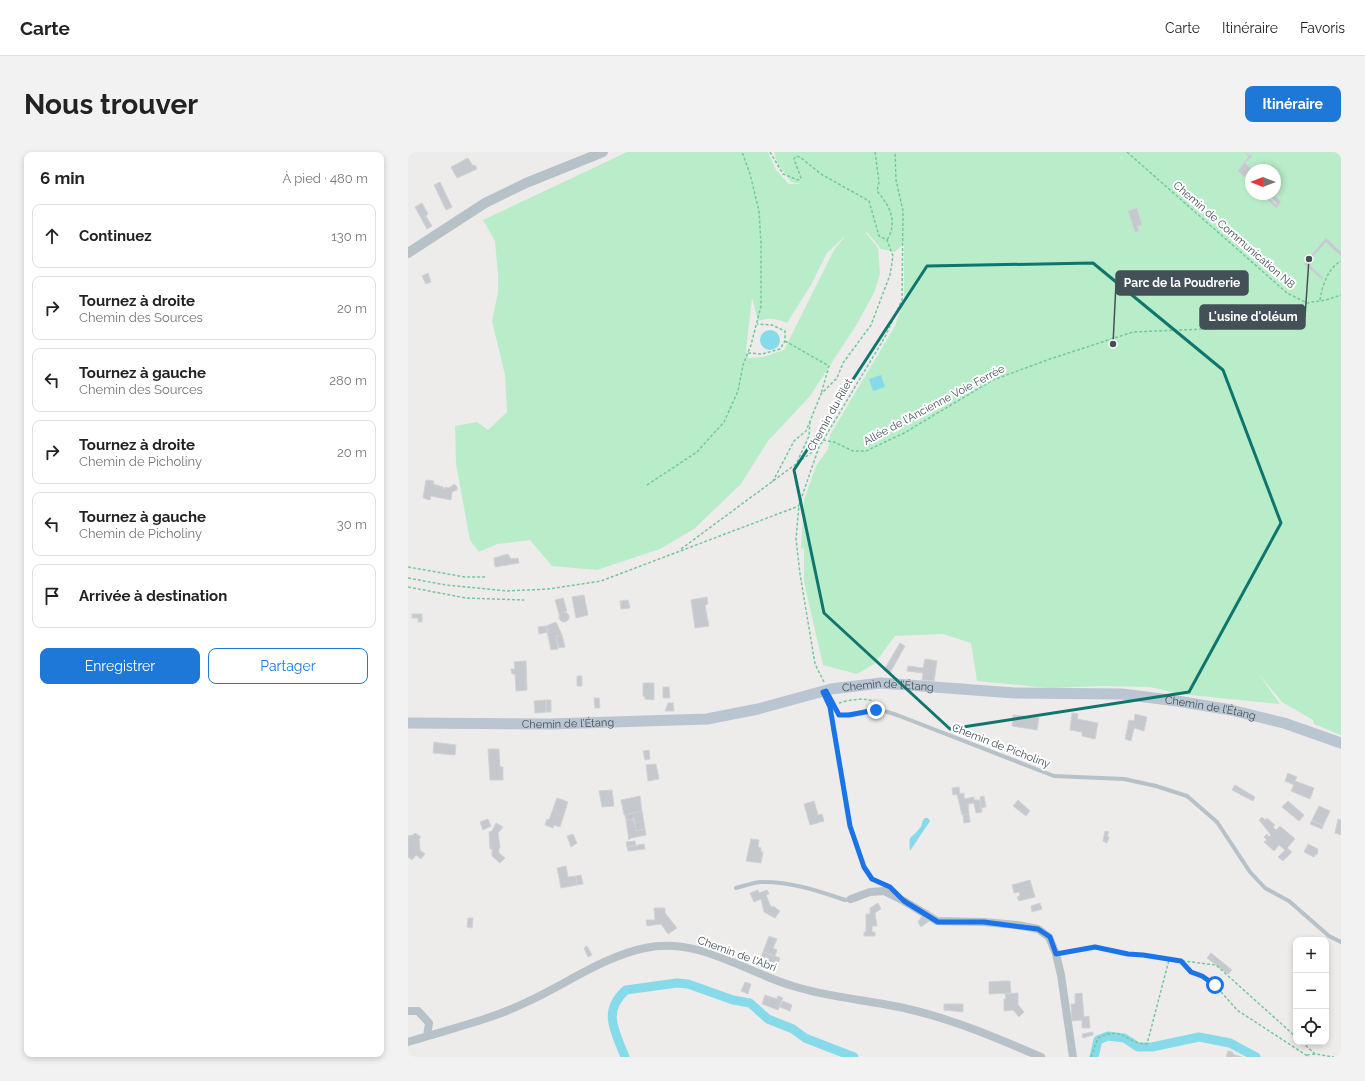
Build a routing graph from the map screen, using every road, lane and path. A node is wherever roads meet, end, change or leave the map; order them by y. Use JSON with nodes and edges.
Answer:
{"nodes":[{"id":1,"x":603,"y":152,"type":"edge"},
{"id":2,"x":742,"y":152,"type":"edge"},
{"id":3,"x":770,"y":152,"type":"edge"},
{"id":4,"x":875,"y":152,"type":"edge"},
{"id":5,"x":895,"y":152,"type":"edge"},
{"id":6,"x":1127,"y":152,"type":"edge"},
{"id":7,"x":887,"y":240,"type":"junction"},
{"id":8,"x":408,"y":253,"type":"edge"},
{"id":9,"x":1341,"y":261,"type":"edge"},
{"id":10,"x":1341,"y":295,"type":"edge"},
{"id":11,"x":1319,"y":301,"type":"junction"},
{"id":12,"x":1307,"y":302,"type":"junction"},
{"id":13,"x":756,"y":324,"type":"junction"},
{"id":14,"x":785,"y":341,"type":"junction"},
{"id":15,"x":748,"y":353,"type":"junction"},
{"id":16,"x":821,"y":394,"type":"junction"},
{"id":17,"x":811,"y":419,"type":"junction"},
{"id":18,"x":823,"y":440,"type":"junction"},
{"id":19,"x":819,"y":447,"type":"junction"},
{"id":20,"x":797,"y":464,"type":"junction"},
{"id":21,"x":772,"y":483,"type":"junction"},
{"id":22,"x":648,"y":485,"type":"dead end"},
{"id":23,"x":799,"y":505,"type":"junction"},
{"id":24,"x":679,"y":550,"type":"junction"},
{"id":25,"x":408,"y":567,"type":"edge"},
{"id":26,"x":486,"y":577,"type":"dead end"},
{"id":27,"x":408,"y":578,"type":"edge"},
{"id":28,"x":408,"y":587,"type":"edge"},
{"id":29,"x":524,"y":600,"type":"dead end"},
{"id":30,"x":825,"y":691,"type":"junction"},
{"id":31,"x":834,"y":704,"type":"junction"},
{"id":32,"x":881,"y":711,"type":"junction"},
{"id":33,"x":832,"y":715,"type":"dead end"},
{"id":34,"x":408,"y":723,"type":"edge"},
{"id":35,"x":1341,"y":743,"type":"edge"},
{"id":36,"x":884,"y":884,"type":"dead end"},
{"id":37,"x":736,"y":888,"type":"dead end"},
{"id":38,"x":851,"y":899,"type":"joint"},
{"id":39,"x":1341,"y":942,"type":"edge"},
{"id":40,"x":1056,"y":954,"type":"junction"},
{"id":41,"x":1169,"y":960,"type":"junction"},
{"id":42,"x":1181,"y":961,"type":"junction"},
{"id":43,"x":408,"y":1011,"type":"edge"},
{"id":44,"x":1293,"y":1034,"type":"edge"},
{"id":45,"x":427,"y":1036,"type":"junction"},
{"id":46,"x":408,"y":1042,"type":"edge"},
{"id":47,"x":1305,"y":1045,"type":"edge"},
{"id":48,"x":1315,"y":1054,"type":"junction"},
{"id":49,"x":1306,"y":1055,"type":"junction"},
{"id":50,"x":1041,"y":1057,"type":"edge"},
{"id":51,"x":1073,"y":1057,"type":"edge"},
{"id":52,"x":1091,"y":1057,"type":"edge"},
{"id":53,"x":1309,"y":1057,"type":"edge"},
{"id":54,"x":1334,"y":1057,"type":"edge"}],
"edges":[{"from":1,"to":8,"type":"street"},
{"from":2,"to":13,"type":"path"},
{"from":3,"to":7,"type":"path"},
{"from":4,"to":7,"type":"path"},
{"from":5,"to":18,"type":"path","name":"Chemin du Rilet"},
{"from":6,"to":12,"type":"path","name":"Chemin de Communication N8"},
{"from":7,"to":16,"type":"path"},
{"from":9,"to":11,"type":"path"},
{"from":10,"to":11,"type":"path","name":"Chemin de Communication N8"},
{"from":11,"to":12,"type":"path","name":"Chemin de Communication N8"},
{"from":12,"to":18,"type":"path","name":"Allée de l'Ancienne Voie Ferrée"},
{"from":13,"to":14,"type":"path"},
{"from":13,"to":15,"type":"path"},
{"from":14,"to":15,"type":"path"},
{"from":14,"to":16,"type":"path"},
{"from":15,"to":22,"type":"path"},
{"from":16,"to":17,"type":"path"},
{"from":17,"to":20,"type":"path"},
{"from":17,"to":21,"type":"path"},
{"from":18,"to":19,"type":"path","name":"Chemin du Rilet"},
{"from":19,"to":20,"type":"path"},
{"from":19,"to":23,"type":"path","name":"Chemin du Rilet"},
{"from":20,"to":21,"type":"path"},
{"from":21,"to":24,"type":"path"},
{"from":23,"to":24,"type":"path"},
{"from":23,"to":30,"type":"path","name":"Chemin du Rilet"},
{"from":24,"to":27,"type":"path"},
{"from":25,"to":26,"type":"path"},
{"from":28,"to":29,"type":"path"},
{"from":30,"to":31,"type":"lane","name":"Chemin de Picholiny"},
{"from":30,"to":34,"type":"main road","name":"Chemin de l’Étang"},
{"from":30,"to":35,"type":"main road","name":"Chemin de l’Étang"},
{"from":31,"to":32,"type":"path"},
{"from":31,"to":32,"type":"lane","name":"Chemin de Picholiny"},
{"from":32,"to":39,"type":"lane","name":"Chemin de Picholiny"},
{"from":33,"to":36,"type":"path"},
{"from":37,"to":38,"type":"lane"},
{"from":38,"to":40,"type":"street"},
{"from":40,"to":41,"type":"path"},
{"from":40,"to":51,"type":"street"},
{"from":41,"to":42,"type":"path"},
{"from":41,"to":52,"type":"path"},
{"from":42,"to":44,"type":"path"},
{"from":42,"to":49,"type":"path"},
{"from":43,"to":45,"type":"street"},
{"from":45,"to":46,"type":"street","name":"Chemin de l'Abri"},
{"from":45,"to":50,"type":"street","name":"Chemin de l'Abri"},
{"from":47,"to":48,"type":"path"},
{"from":48,"to":49,"type":"path"},
{"from":48,"to":54,"type":"path"},
{"from":49,"to":53,"type":"path"}]}
